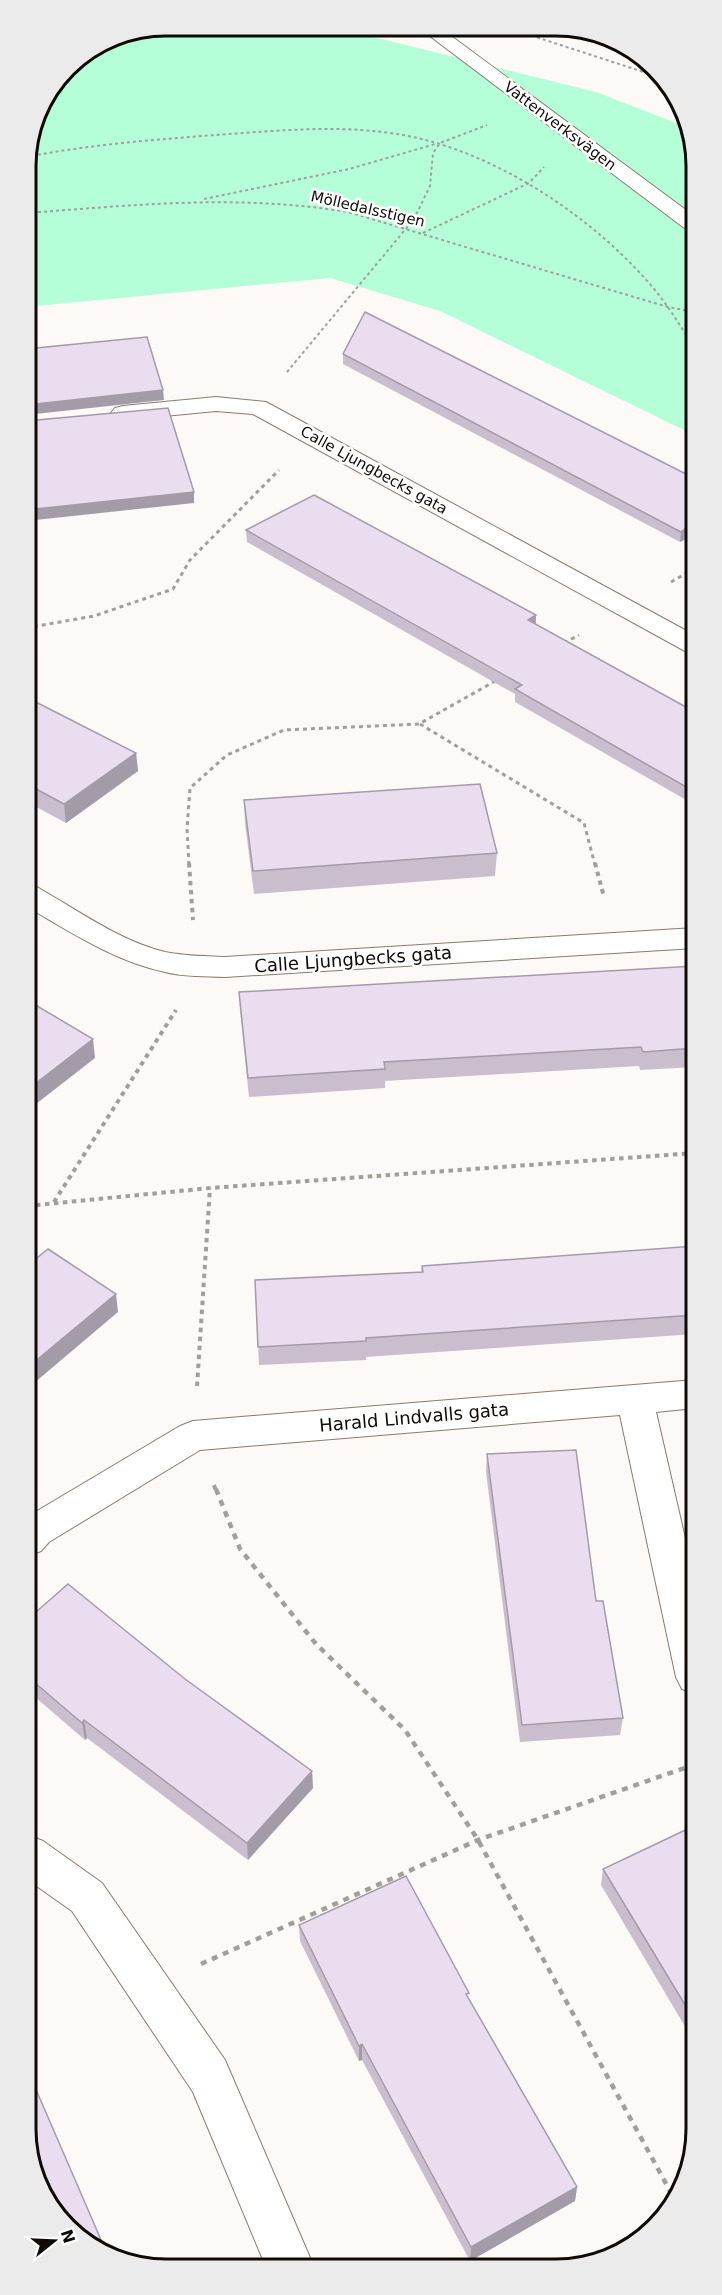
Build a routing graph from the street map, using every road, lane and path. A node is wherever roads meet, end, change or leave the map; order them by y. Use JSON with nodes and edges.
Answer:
{"nodes":[{"id":1,"x":439,"y":36,"type":"edge"},
{"id":2,"x":535,"y":36,"type":"edge"},
{"id":3,"x":647,"y":73,"type":"edge"},
{"id":4,"x":470,"y":129,"type":"dead end"},
{"id":5,"x":440,"y":143,"type":"junction"},
{"id":6,"x":36,"y":155,"type":"edge"},
{"id":7,"x":546,"y":163,"type":"dead end"},
{"id":8,"x":530,"y":183,"type":"junction"},
{"id":9,"x":190,"y":201,"type":"junction"},
{"id":10,"x":36,"y":212,"type":"edge"},
{"id":11,"x":686,"y":220,"type":"edge"},
{"id":12,"x":405,"y":228,"type":"junction"},
{"id":13,"x":423,"y":233,"type":"junction"},
{"id":14,"x":668,"y":307,"type":"junction"},
{"id":15,"x":686,"y":310,"type":"edge"},
{"id":16,"x":686,"y":335,"type":"edge"},
{"id":17,"x":258,"y":407,"type":"junction"},
{"id":18,"x":97,"y":415,"type":"edge"},
{"id":19,"x":313,"y":436,"type":"junction"},
{"id":20,"x":686,"y":574,"type":"edge"},
{"id":21,"x":627,"y":608,"type":"junction"},
{"id":22,"x":36,"y":626,"type":"edge"},
{"id":23,"x":686,"y":641,"type":"edge"},
{"id":24,"x":554,"y":648,"type":"edge"},
{"id":25,"x":502,"y":677,"type":"edge"},
{"id":26,"x":419,"y":724,"type":"junction"},
{"id":27,"x":36,"y":899,"type":"edge"},
{"id":28,"x":686,"y":939,"type":"edge"},
{"id":29,"x":616,"y":943,"type":"junction"},
{"id":30,"x":195,"y":966,"type":"junction"},
{"id":31,"x":686,"y":1154,"type":"edge"},
{"id":32,"x":210,"y":1188,"type":"junction"},
{"id":33,"x":54,"y":1202,"type":"junction"},
{"id":34,"x":36,"y":1205,"type":"edge"},
{"id":35,"x":686,"y":1395,"type":"edge"},
{"id":36,"x":635,"y":1399,"type":"junction"},
{"id":37,"x":194,"y":1436,"type":"junction"},
{"id":38,"x":36,"y":1532,"type":"edge"},
{"id":39,"x":686,"y":1631,"type":"edge"},
{"id":40,"x":686,"y":1767,"type":"edge"},
{"id":41,"x":478,"y":1840,"type":"junction"},
{"id":42,"x":36,"y":1861,"type":"edge"},
{"id":43,"x":148,"y":1987,"type":"junction"},
{"id":44,"x":670,"y":2191,"type":"edge"},
{"id":45,"x":287,"y":2259,"type":"edge"}],
"edges":[{"from":1,"to":11,"type":"street","name":"Vattenverksvägen"},
{"from":2,"to":3,"type":"path"},
{"from":4,"to":5,"type":"path"},
{"from":5,"to":6,"type":"path"},
{"from":5,"to":8,"type":"path"},
{"from":5,"to":9,"type":"path"},
{"from":5,"to":12,"type":"path"},
{"from":7,"to":8,"type":"path"},
{"from":8,"to":13,"type":"path"},
{"from":8,"to":14,"type":"path"},
{"from":9,"to":10,"type":"path","name":"Mölledalsstigen"},
{"from":9,"to":12,"type":"path","name":"Mölledalsstigen"},
{"from":12,"to":13,"type":"path","name":"Mölledalsstigen"},
{"from":12,"to":17,"type":"path"},
{"from":13,"to":14,"type":"path","name":"Mölledalsstigen"},
{"from":14,"to":15,"type":"path","name":"Mölledalsstigen"},
{"from":14,"to":16,"type":"path"},
{"from":17,"to":18,"type":"street","name":"Calle Ljungbecks gata"},
{"from":17,"to":19,"type":"street","name":"Calle Ljungbecks gata"},
{"from":19,"to":21,"type":"street","name":"Calle Ljungbecks gata"},
{"from":19,"to":22,"type":"path"},
{"from":20,"to":21,"type":"path"},
{"from":21,"to":23,"type":"street","name":"Calle Ljungbecks gata"},
{"from":21,"to":24,"type":"path"},
{"from":25,"to":26,"type":"path"},
{"from":26,"to":29,"type":"path"},
{"from":26,"to":30,"type":"path"},
{"from":27,"to":30,"type":"street","name":"Calle Ljungbecks gata"},
{"from":28,"to":29,"type":"street","name":"Calle Ljungbecks gata"},
{"from":29,"to":30,"type":"street","name":"Calle Ljungbecks gata"},
{"from":30,"to":33,"type":"path"},
{"from":31,"to":32,"type":"path"},
{"from":32,"to":33,"type":"path"},
{"from":32,"to":37,"type":"path"},
{"from":33,"to":34,"type":"path"},
{"from":35,"to":36,"type":"street","name":"Harald Lindvalls gata"},
{"from":36,"to":37,"type":"street","name":"Harald Lindvalls gata"},
{"from":36,"to":39,"type":"street"},
{"from":37,"to":38,"type":"street"},
{"from":37,"to":41,"type":"path"},
{"from":40,"to":41,"type":"path"},
{"from":41,"to":43,"type":"path"},
{"from":41,"to":44,"type":"path"},
{"from":42,"to":43,"type":"street"},
{"from":43,"to":45,"type":"street"}]}
